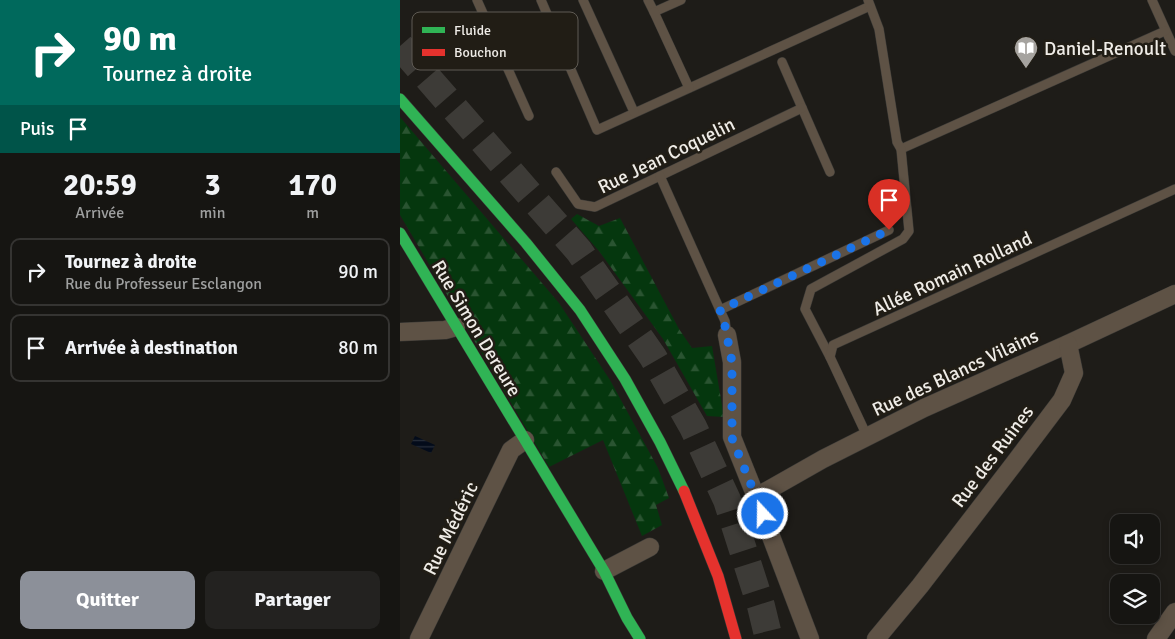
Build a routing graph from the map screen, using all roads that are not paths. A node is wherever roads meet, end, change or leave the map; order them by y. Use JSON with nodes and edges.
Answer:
{"nodes":[{"id":1,"x":477,"y":0,"type":"edge"},
{"id":2,"x":541,"y":0,"type":"edge"},
{"id":3,"x":583,"y":0,"type":"edge"},
{"id":4,"x":648,"y":0,"type":"edge"},
{"id":5,"x":681,"y":0,"type":"edge"},
{"id":6,"x":1152,"y":0,"type":"edge"},
{"id":7,"x":869,"y":3,"type":"edge"},
{"id":8,"x":482,"y":12,"type":"edge"},
{"id":9,"x":546,"y":12,"type":"edge"},
{"id":10,"x":654,"y":12,"type":"junction"},
{"id":11,"x":1165,"y":30,"type":"junction"},
{"id":12,"x":1175,"y":51,"type":"edge"},
{"id":13,"x":782,"y":62,"type":"dead end"},
{"id":14,"x":508,"y":70,"type":"edge"},
{"id":15,"x":571,"y":70,"type":"edge"},
{"id":16,"x":689,"y":88,"type":"junction"},
{"id":17,"x":400,"y":99,"type":"edge"},
{"id":18,"x":802,"y":108,"type":"junction"},
{"id":19,"x":634,"y":112,"type":"junction"},
{"id":20,"x":529,"y":116,"type":"dead end"},
{"id":21,"x":902,"y":149,"type":"junction"},
{"id":22,"x":556,"y":172,"type":"dead end"},
{"id":23,"x":830,"y":172,"type":"dead end"},
{"id":24,"x":660,"y":176,"type":"junction"},
{"id":25,"x":1175,"y":189,"type":"edge"},
{"id":26,"x":889,"y":230,"type":"dead end"},
{"id":27,"x":400,"y":233,"type":"edge"},
{"id":28,"x":1175,"y":294,"type":"edge"},
{"id":29,"x":720,"y":310,"type":"junction"},
{"id":30,"x":456,"y":327,"type":"junction"},
{"id":31,"x":400,"y":332,"type":"edge"},
{"id":32,"x":727,"y":334,"type":"joint"},
{"id":33,"x":1068,"y":344,"type":"junction"},
{"id":34,"x":830,"y":357,"type":"junction"},
{"id":35,"x":867,"y":436,"type":"junction"},
{"id":36,"x":524,"y":440,"type":"junction"},
{"id":37,"x":756,"y":497,"type":"junction"},
{"id":38,"x":650,"y":547,"type":"dead end"},
{"id":39,"x":604,"y":571,"type":"junction"},
{"id":40,"x":1175,"y":612,"type":"edge"},
{"id":41,"x":419,"y":639,"type":"edge"},
{"id":42,"x":640,"y":639,"type":"edge"},
{"id":43,"x":736,"y":639,"type":"edge"},
{"id":44,"x":810,"y":639,"type":"edge"},
{"id":45,"x":876,"y":639,"type":"edge"},
{"id":46,"x":1156,"y":639,"type":"edge"}],
"edges":[{"from":1,"to":8,"type":"lane"},
{"from":2,"to":9,"type":"lane"},
{"from":3,"to":19,"type":"lane"},
{"from":4,"to":10,"type":"lane"},
{"from":5,"to":10,"type":"lane"},
{"from":6,"to":11,"type":"lane"},
{"from":7,"to":16,"type":"lane"},
{"from":7,"to":21,"type":"lane"},
{"from":10,"to":16,"type":"lane"},
{"from":11,"to":12,"type":"lane"},
{"from":11,"to":21,"type":"lane"},
{"from":13,"to":18,"type":"lane"},
{"from":14,"to":20,"type":"lane"},
{"from":15,"to":19,"type":"lane"},
{"from":16,"to":19,"type":"lane"},
{"from":17,"to":43,"type":"main road"},
{"from":18,"to":23,"type":"lane"},
{"from":18,"to":24,"type":"lane","name":"Rue Jean Coquelin"},
{"from":21,"to":34,"type":"lane"},
{"from":22,"to":24,"type":"lane","name":"Rue Jean Coquelin"},
{"from":24,"to":29,"type":"lane"},
{"from":25,"to":34,"type":"lane","name":"Allée Romain Rolland"},
{"from":26,"to":29,"type":"lane"},
{"from":27,"to":30,"type":"main road","name":"Rue Simon Dereure"},
{"from":28,"to":33,"type":"street","name":"Rue des Blancs Vilains"},
{"from":29,"to":32,"type":"lane"},
{"from":30,"to":31,"type":"street"},
{"from":30,"to":36,"type":"main road","name":"Rue Simon Dereure"},
{"from":32,"to":37,"type":"street"},
{"from":33,"to":35,"type":"street","name":"Rue des Blancs Vilains"},
{"from":33,"to":45,"type":"street","name":"Rue des Ruines"},
{"from":34,"to":35,"type":"lane"},
{"from":35,"to":37,"type":"street","name":"Rue des Blancs Vilains"},
{"from":36,"to":39,"type":"main road","name":"Rue Simon Dereure"},
{"from":36,"to":41,"type":"street","name":"Rue Médéric"},
{"from":37,"to":44,"type":"street"},
{"from":38,"to":39,"type":"street"},
{"from":39,"to":42,"type":"main road","name":"Rue Simon Dereure"},
{"from":40,"to":46,"type":"street"}]}
